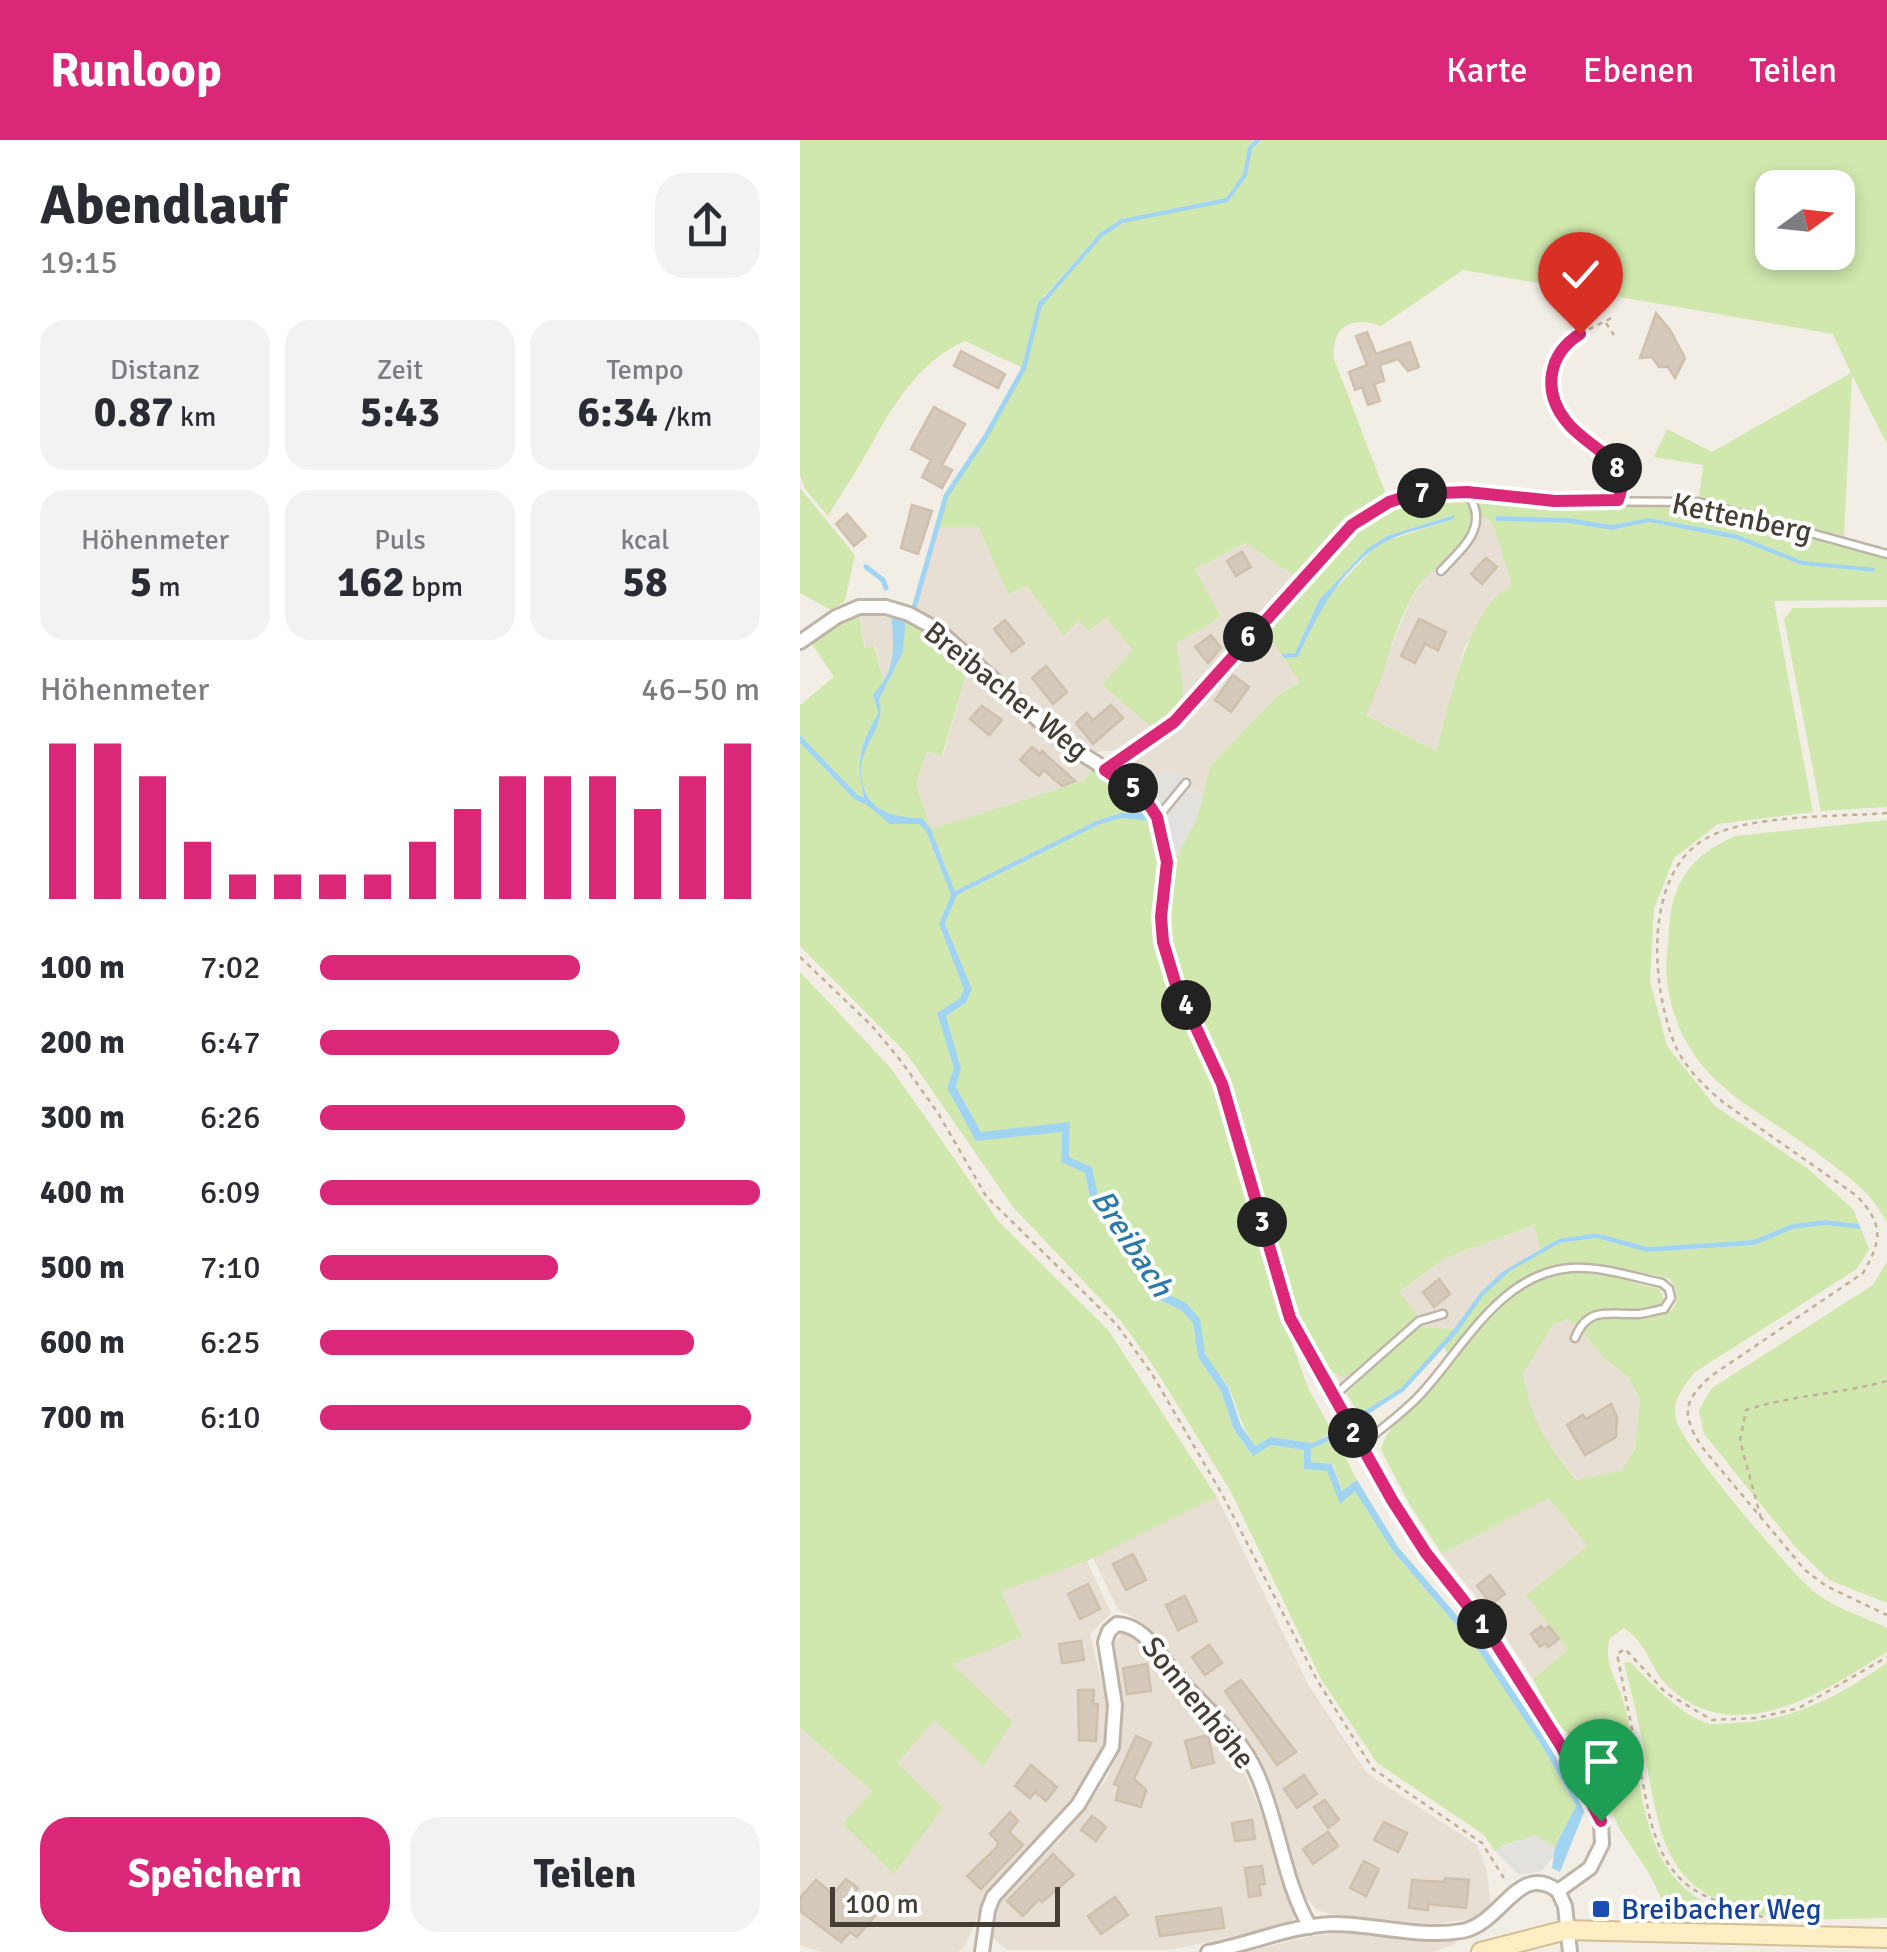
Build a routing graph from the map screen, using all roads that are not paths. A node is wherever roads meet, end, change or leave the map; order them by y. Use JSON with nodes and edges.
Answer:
{"nodes":[{"id":1,"x":1467,"y":492,"type":"junction"},
{"id":2,"x":1887,"y":554,"type":"edge"},
{"id":3,"x":1441,"y":571,"type":"dead end"},
{"id":4,"x":800,"y":642,"type":"edge"},
{"id":5,"x":1105,"y":770,"type":"junction"},
{"id":6,"x":1186,"y":782,"type":"dead end"},
{"id":7,"x":1157,"y":817,"type":"junction"},
{"id":8,"x":1443,"y":1314,"type":"dead end"},
{"id":9,"x":1575,"y":1338,"type":"dead end"},
{"id":10,"x":1333,"y":1396,"type":"junction"},
{"id":11,"x":1361,"y":1444,"type":"junction"},
{"id":12,"x":1558,"y":1891,"type":"junction"},
{"id":13,"x":1310,"y":1927,"type":"junction"},
{"id":14,"x":1566,"y":1930,"type":"junction"},
{"id":15,"x":1887,"y":1938,"type":"edge"},
{"id":16,"x":982,"y":1952,"type":"edge"},
{"id":17,"x":1208,"y":1952,"type":"edge"},
{"id":18,"x":1482,"y":1952,"type":"edge"},
{"id":19,"x":1570,"y":1952,"type":"edge"}],
"edges":[{"from":1,"to":2,"type":"lane","name":"Kettenberg"},
{"from":1,"to":3,"type":"lane"},
{"from":1,"to":5,"type":"lane","name":"Kettenberg"},
{"from":4,"to":5,"type":"street","name":"Breibacher Weg"},
{"from":5,"to":7,"type":"street","name":"Breibacher Weg"},
{"from":6,"to":7,"type":"lane"},
{"from":7,"to":10,"type":"street"},
{"from":8,"to":10,"type":"lane"},
{"from":9,"to":11,"type":"lane"},
{"from":10,"to":11,"type":"street"},
{"from":11,"to":12,"type":"street"},
{"from":12,"to":13,"type":"street"},
{"from":12,"to":14,"type":"street"},
{"from":13,"to":16,"type":"street","name":"Sonnenhöhe"},
{"from":13,"to":17,"type":"street"},
{"from":14,"to":15,"type":"main road"},
{"from":14,"to":18,"type":"main road"},
{"from":14,"to":19,"type":"street"}]}
